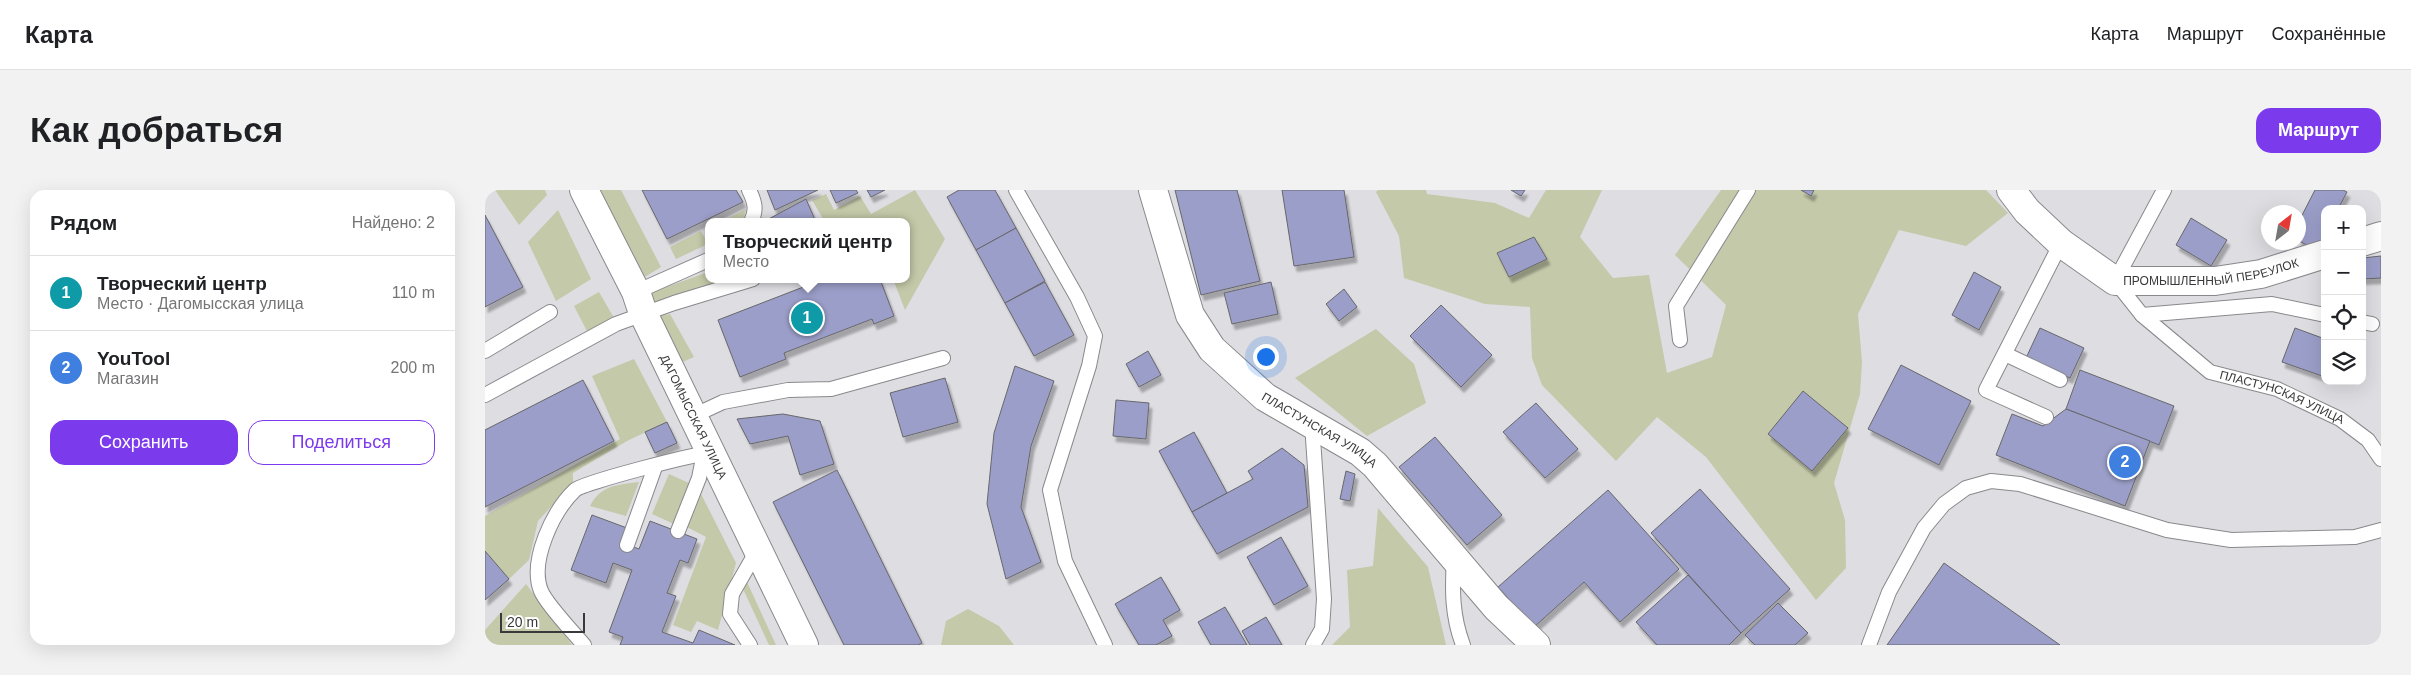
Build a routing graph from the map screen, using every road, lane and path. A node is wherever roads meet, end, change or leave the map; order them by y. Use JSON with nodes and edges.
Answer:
{"nodes":[{"id":1,"x":583,"y":190,"type":"edge"},
{"id":2,"x":749,"y":190,"type":"edge"},
{"id":3,"x":1016,"y":190,"type":"edge"},
{"id":4,"x":1153,"y":190,"type":"edge"},
{"id":5,"x":1748,"y":190,"type":"edge"},
{"id":6,"x":2011,"y":190,"type":"edge"},
{"id":7,"x":2164,"y":190,"type":"edge"},
{"id":8,"x":753,"y":218,"type":"edge"},
{"id":9,"x":2381,"y":236,"type":"edge"},
{"id":10,"x":2366,"y":241,"type":"edge"},
{"id":11,"x":2061,"y":244,"type":"junction"},
{"id":12,"x":2321,"y":255,"type":"edge"},
{"id":13,"x":705,"y":262,"type":"edge"},
{"id":14,"x":2115,"y":280,"type":"junction"},
{"id":15,"x":733,"y":283,"type":"edge"},
{"id":16,"x":640,"y":302,"type":"junction"},
{"id":17,"x":551,"y":312,"type":"dead end"},
{"id":18,"x":2321,"y":314,"type":"edge"},
{"id":19,"x":2142,"y":315,"type":"junction"},
{"id":20,"x":1680,"y":340,"type":"dead end"},
{"id":21,"x":485,"y":351,"type":"edge"},
{"id":22,"x":2005,"y":354,"type":"junction"},
{"id":23,"x":943,"y":358,"type":"dead end"},
{"id":24,"x":2060,"y":380,"type":"dead end"},
{"id":25,"x":485,"y":395,"type":"edge"},
{"id":26,"x":693,"y":416,"type":"junction"},
{"id":27,"x":2046,"y":417,"type":"dead end"},
{"id":28,"x":1312,"y":424,"type":"junction"},
{"id":29,"x":2368,"y":440,"type":"junction"},
{"id":30,"x":2381,"y":445,"type":"edge"},
{"id":31,"x":707,"y":453,"type":"junction"},
{"id":32,"x":2381,"y":459,"type":"edge"},
{"id":33,"x":655,"y":467,"type":"junction"},
{"id":34,"x":2381,"y":530,"type":"edge"},
{"id":35,"x":678,"y":531,"type":"dead end"},
{"id":36,"x":627,"y":545,"type":"dead end"},
{"id":37,"x":758,"y":549,"type":"junction"},
{"id":38,"x":1454,"y":558,"type":"junction"},
{"id":39,"x":584,"y":645,"type":"edge"},
{"id":40,"x":750,"y":645,"type":"edge"},
{"id":41,"x":804,"y":645,"type":"edge"},
{"id":42,"x":1105,"y":645,"type":"edge"},
{"id":43,"x":1313,"y":645,"type":"edge"},
{"id":44,"x":1463,"y":645,"type":"edge"},
{"id":45,"x":1536,"y":645,"type":"edge"},
{"id":46,"x":1869,"y":645,"type":"edge"}],
"edges":[{"from":1,"to":16,"type":"street","name":"ДАГОМЫССКАЯ УЛИЦА"},
{"from":2,"to":8,"type":"lane"},
{"from":3,"to":42,"type":"lane"},
{"from":4,"to":28,"type":"street","name":"ПЛАСТУНСКАЯ УЛИЦА"},
{"from":5,"to":20,"type":"lane"},
{"from":6,"to":11,"type":"street","name":"ПРОМЫШЛЕННЫЙ ПЕРЕУЛОК"},
{"from":7,"to":14,"type":"lane"},
{"from":9,"to":10,"type":"street"},
{"from":11,"to":14,"type":"street","name":"ПРОМЫШЛЕННЫЙ ПЕРЕУЛОК"},
{"from":11,"to":22,"type":"lane"},
{"from":12,"to":14,"type":"street","name":"ПРОМЫШЛЕННЫЙ ПЕРЕУЛОК"},
{"from":13,"to":16,"type":"lane"},
{"from":14,"to":19,"type":"lane","name":"ПЛАСТУНСКАЯ УЛИЦА"},
{"from":15,"to":16,"type":"lane"},
{"from":16,"to":25,"type":"lane"},
{"from":16,"to":26,"type":"street","name":"ДАГОМЫССКАЯ УЛИЦА"},
{"from":17,"to":21,"type":"lane"},
{"from":18,"to":19,"type":"lane"},
{"from":19,"to":29,"type":"lane","name":"ПЛАСТУНСКАЯ УЛИЦА"},
{"from":22,"to":24,"type":"lane"},
{"from":22,"to":27,"type":"lane"},
{"from":23,"to":26,"type":"lane"},
{"from":26,"to":31,"type":"street","name":"ДАГОМЫССКАЯ УЛИЦА"},
{"from":28,"to":38,"type":"street","name":"ПЛАСТУНСКАЯ УЛИЦА"},
{"from":28,"to":43,"type":"lane"},
{"from":29,"to":30,"type":"lane"},
{"from":29,"to":32,"type":"lane","name":"ПЛАСТУНСКАЯ УЛИЦА"},
{"from":31,"to":33,"type":"lane"},
{"from":31,"to":35,"type":"lane"},
{"from":31,"to":37,"type":"street","name":"ДАГОМЫССКАЯ УЛИЦА"},
{"from":33,"to":36,"type":"lane"},
{"from":33,"to":39,"type":"lane"},
{"from":34,"to":46,"type":"lane"},
{"from":37,"to":40,"type":"lane"},
{"from":37,"to":41,"type":"street","name":"ДАГОМЫССКАЯ УЛИЦА"},
{"from":38,"to":44,"type":"lane"},
{"from":38,"to":45,"type":"street","name":"ПЛАСТУНСКАЯ УЛИЦА"}]}
